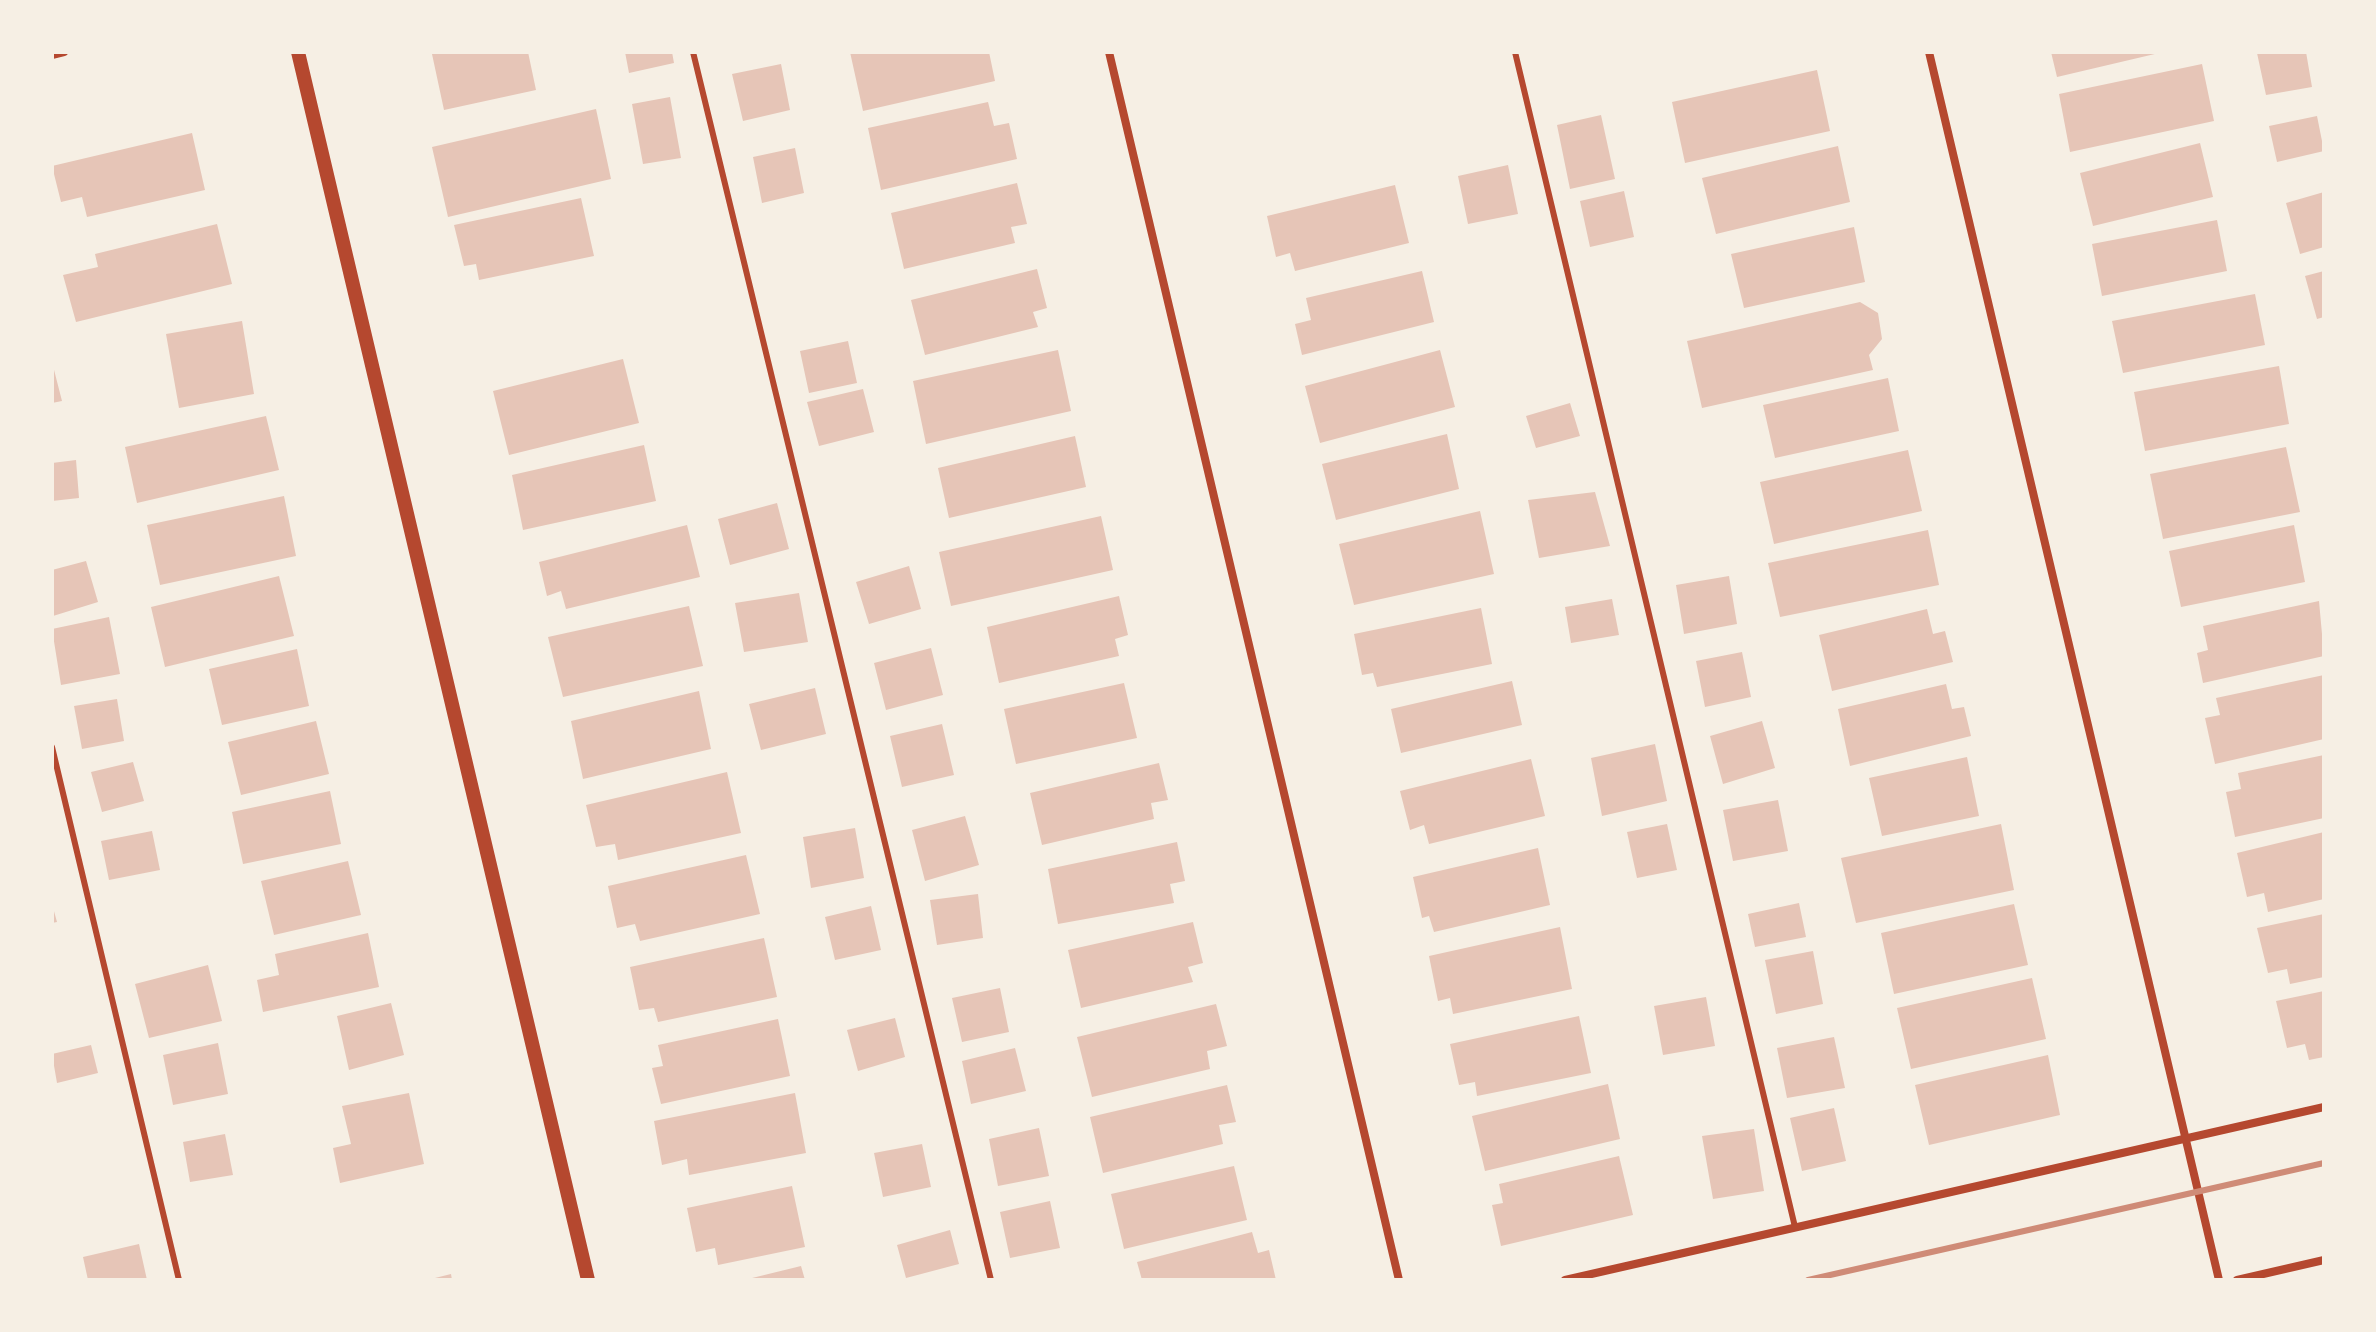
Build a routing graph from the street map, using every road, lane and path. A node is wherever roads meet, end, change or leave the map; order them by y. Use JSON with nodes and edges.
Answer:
{"nodes":[{"id":1,"x":64,"y":52,"type":"edge"},
{"id":2,"x":298,"y":52,"type":"edge"},
{"id":3,"x":693,"y":52,"type":"edge"},
{"id":4,"x":1109,"y":52,"type":"edge"},
{"id":5,"x":1515,"y":52,"type":"edge"},
{"id":6,"x":1929,"y":52,"type":"edge"},
{"id":7,"x":52,"y":55,"type":"edge"},
{"id":8,"x":52,"y":747,"type":"edge"},
{"id":9,"x":2324,"y":1107,"type":"edge"},
{"id":10,"x":2185,"y":1138,"type":"junction"},
{"id":11,"x":1795,"y":1227,"type":"junction"},
{"id":12,"x":2324,"y":1260,"type":"edge"},
{"id":13,"x":179,"y":1280,"type":"edge"},
{"id":14,"x":588,"y":1280,"type":"edge"},
{"id":15,"x":991,"y":1280,"type":"edge"},
{"id":16,"x":1399,"y":1280,"type":"edge"},
{"id":17,"x":1565,"y":1280,"type":"edge"},
{"id":18,"x":2219,"y":1280,"type":"edge"},
{"id":19,"x":2237,"y":1280,"type":"edge"}],
"edges":[{"from":1,"to":7,"type":"street"},
{"from":2,"to":14,"type":"street"},
{"from":3,"to":15,"type":"lane"},
{"from":4,"to":16,"type":"street"},
{"from":5,"to":11,"type":"lane"},
{"from":6,"to":10,"type":"street"},
{"from":8,"to":13,"type":"lane"},
{"from":9,"to":10,"type":"street"},
{"from":10,"to":11,"type":"street"},
{"from":10,"to":18,"type":"street"},
{"from":11,"to":17,"type":"street"},
{"from":12,"to":19,"type":"street"}]}
